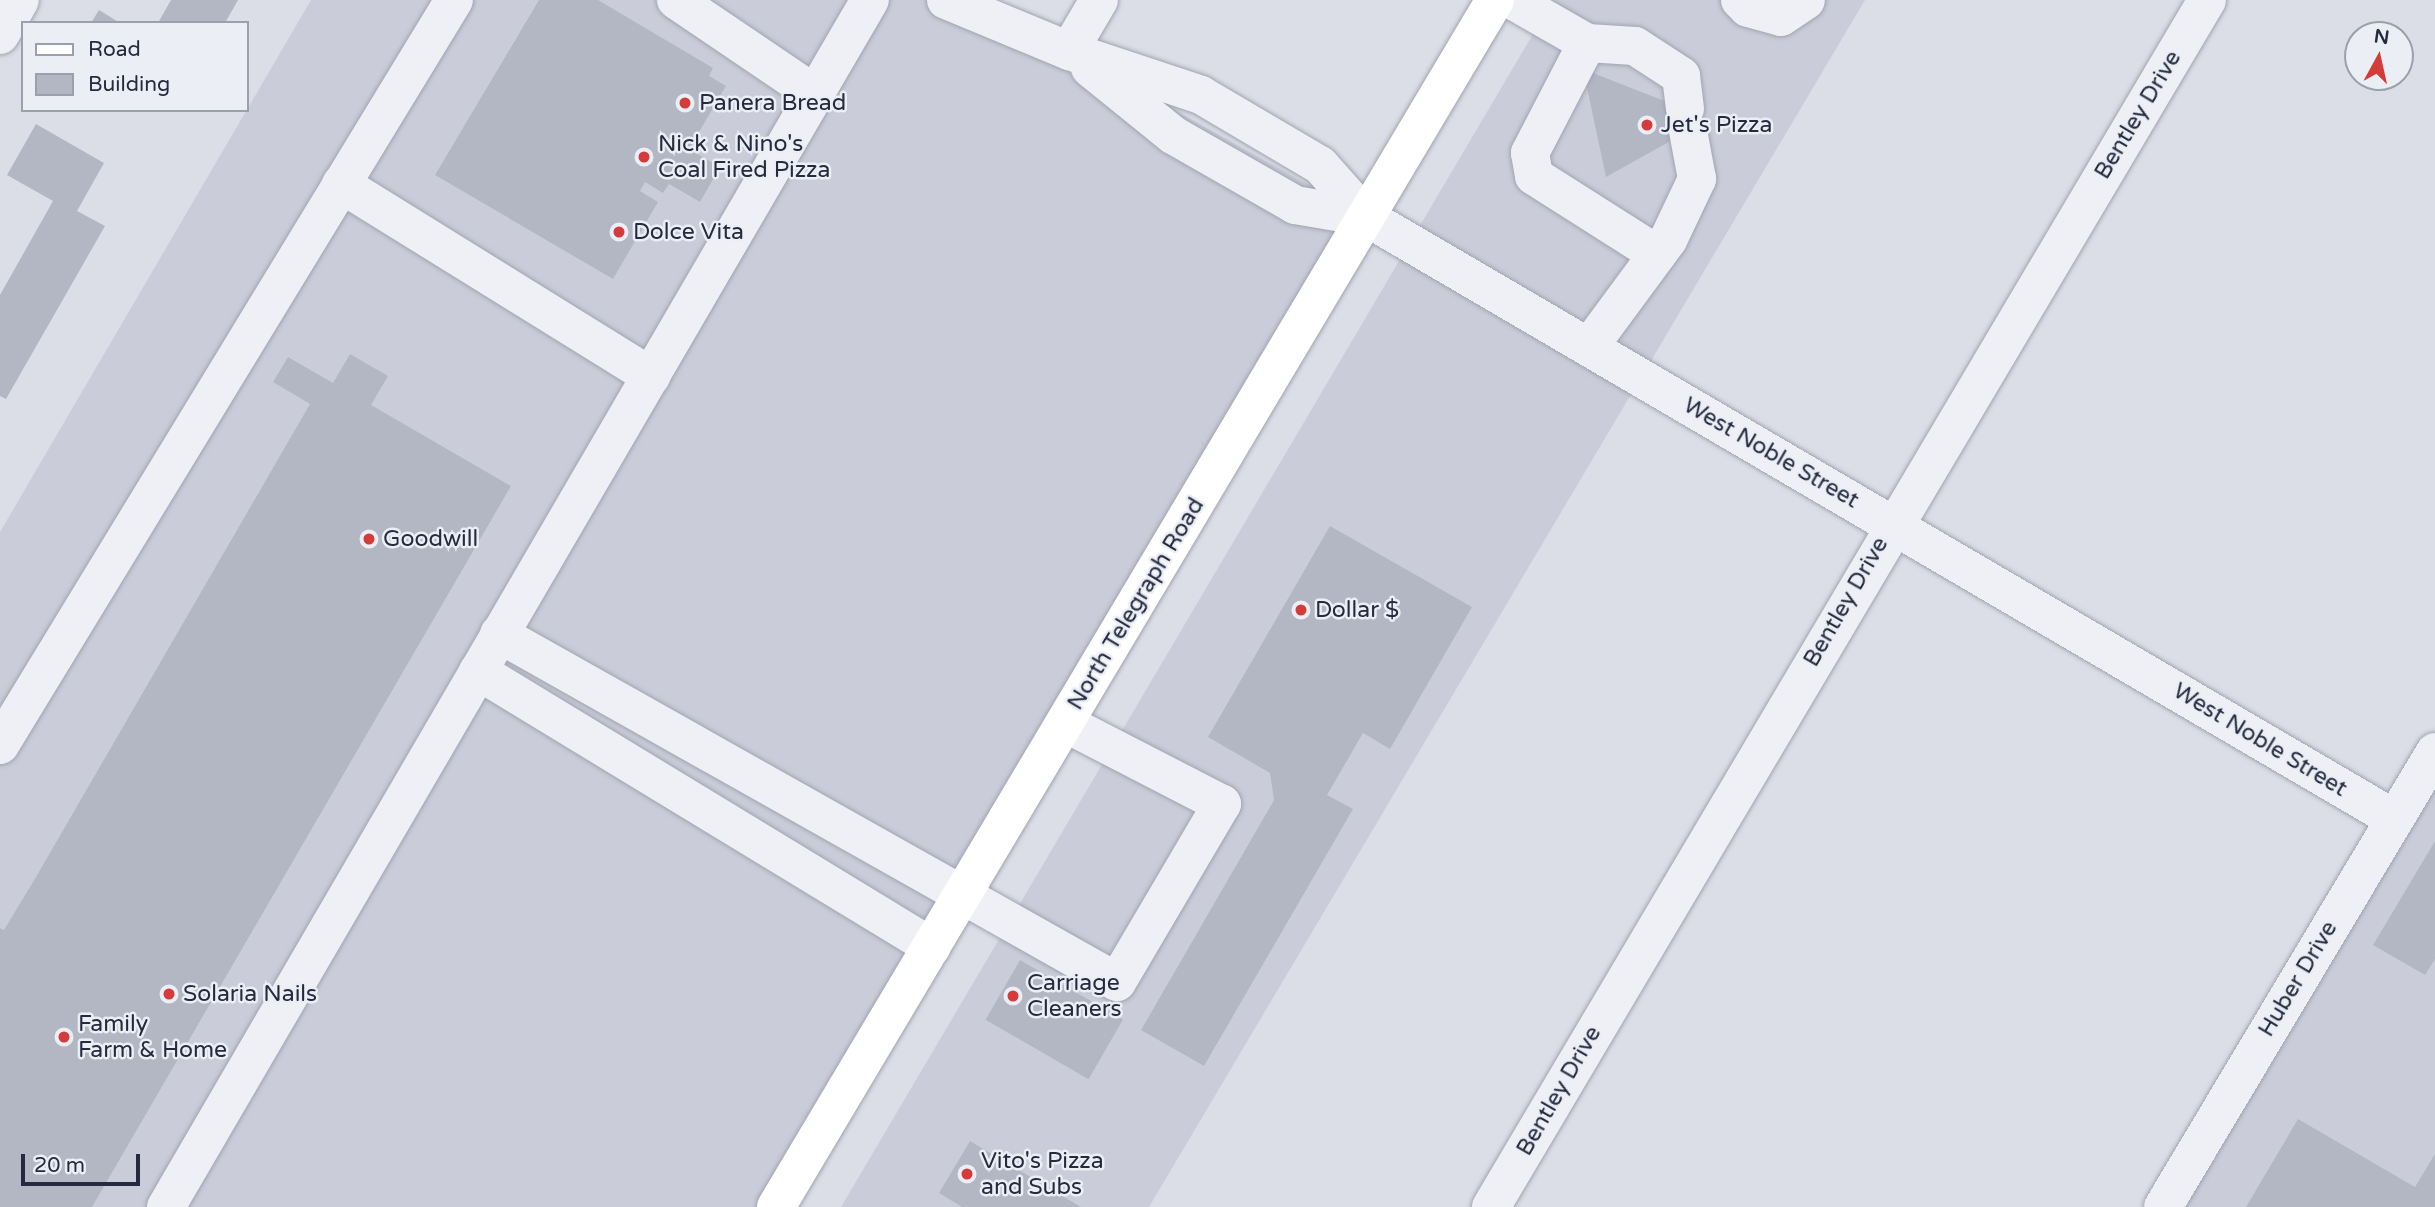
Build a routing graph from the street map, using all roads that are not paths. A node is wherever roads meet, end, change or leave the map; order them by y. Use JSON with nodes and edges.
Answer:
{"nodes":[{"id":1,"x":20,"y":0,"type":"edge"},
{"id":2,"x":454,"y":0,"type":"edge"},
{"id":3,"x":676,"y":0,"type":"edge"},
{"id":4,"x":870,"y":0,"type":"edge"},
{"id":5,"x":946,"y":0,"type":"edge"},
{"id":6,"x":1099,"y":0,"type":"edge"},
{"id":7,"x":1495,"y":0,"type":"edge"},
{"id":8,"x":1511,"y":0,"type":"edge"},
{"id":9,"x":1740,"y":0,"type":"edge"},
{"id":10,"x":1806,"y":0,"type":"edge"},
{"id":11,"x":2207,"y":0,"type":"edge"},
{"id":12,"x":0,"y":35,"type":"edge"},
{"id":13,"x":1587,"y":43,"type":"junction"},
{"id":14,"x":1069,"y":51,"type":"junction"},
{"id":15,"x":815,"y":94,"type":"junction"},
{"id":16,"x":341,"y":184,"type":"junction"},
{"id":17,"x":1366,"y":217,"type":"junction"},
{"id":18,"x":1657,"y":254,"type":"junction"},
{"id":19,"x":1589,"y":347,"type":"junction"},
{"id":20,"x":651,"y":376,"type":"junction"},
{"id":21,"x":1892,"y":523,"type":"junction"},
{"id":22,"x":499,"y":634,"type":"junction"},
{"id":23,"x":478,"y":671,"type":"junction"},
{"id":24,"x":1065,"y":723,"type":"junction"},
{"id":25,"x":0,"y":745,"type":"edge"},
{"id":26,"x":2435,"y":752,"type":"edge"},
{"id":27,"x":2393,"y":818,"type":"junction"},
{"id":28,"x":962,"y":896,"type":"junction"},
{"id":29,"x":932,"y":947,"type":"junction"},
{"id":30,"x":166,"y":1207,"type":"edge"},
{"id":31,"x":776,"y":1207,"type":"edge"},
{"id":32,"x":1491,"y":1207,"type":"edge"},
{"id":33,"x":2163,"y":1207,"type":"edge"}],
"edges":[{"from":1,"to":12,"type":"street"},
{"from":2,"to":16,"type":"street"},
{"from":3,"to":15,"type":"street"},
{"from":4,"to":15,"type":"street"},
{"from":5,"to":14,"type":"street","name":"West Noble Street"},
{"from":6,"to":14,"type":"street"},
{"from":7,"to":17,"type":"main road","name":"North Telegraph Road"},
{"from":8,"to":13,"type":"street"},
{"from":9,"to":10,"type":"street"},
{"from":11,"to":21,"type":"street","name":"Bentley Drive"},
{"from":13,"to":18,"type":"street"},
{"from":13,"to":18,"type":"street"},
{"from":14,"to":17,"type":"street","name":"West Noble Street"},
{"from":15,"to":20,"type":"street"},
{"from":16,"to":20,"type":"street"},
{"from":16,"to":25,"type":"street"},
{"from":17,"to":19,"type":"street","name":"West Noble Street"},
{"from":17,"to":24,"type":"main road","name":"North Telegraph Road"},
{"from":18,"to":19,"type":"street"},
{"from":19,"to":21,"type":"street","name":"West Noble Street"},
{"from":20,"to":22,"type":"street"},
{"from":21,"to":27,"type":"street","name":"West Noble Street"},
{"from":21,"to":32,"type":"street","name":"Bentley Drive"},
{"from":22,"to":23,"type":"street"},
{"from":22,"to":28,"type":"street"},
{"from":23,"to":29,"type":"street"},
{"from":23,"to":30,"type":"street"},
{"from":24,"to":28,"type":"main road","name":"North Telegraph Road"},
{"from":24,"to":28,"type":"street"},
{"from":26,"to":27,"type":"street","name":"Huber Drive"},
{"from":27,"to":33,"type":"street","name":"Huber Drive"},
{"from":28,"to":29,"type":"main road","name":"North Telegraph Road"},
{"from":29,"to":31,"type":"main road","name":"North Telegraph Road"}]}
